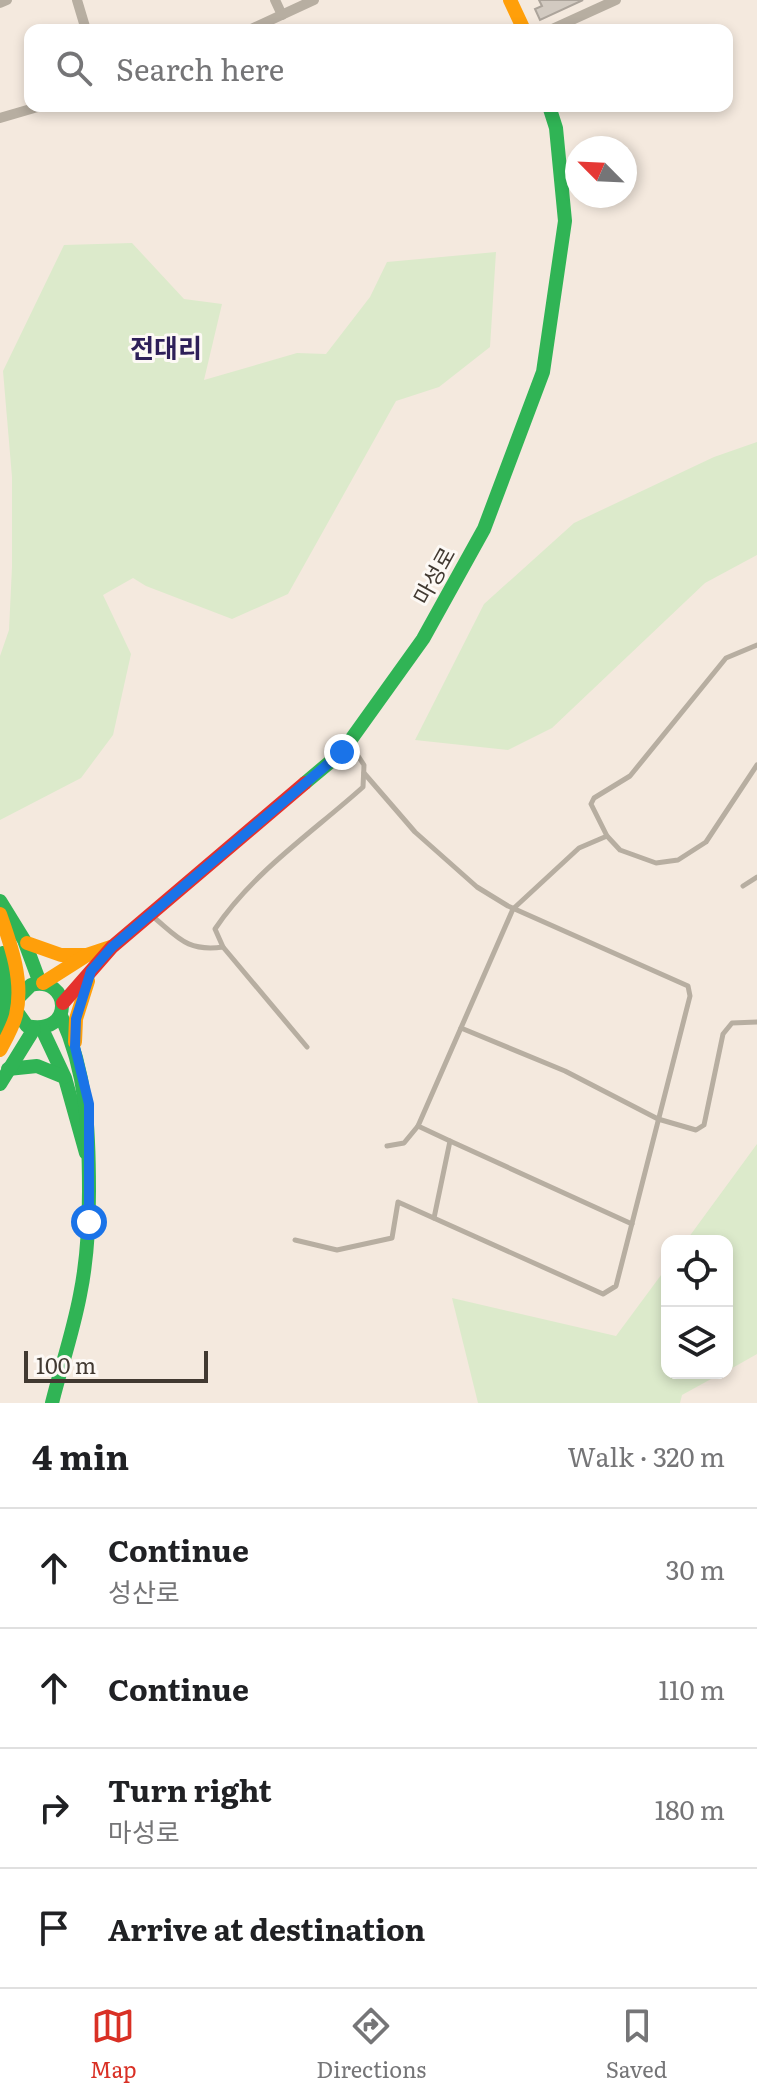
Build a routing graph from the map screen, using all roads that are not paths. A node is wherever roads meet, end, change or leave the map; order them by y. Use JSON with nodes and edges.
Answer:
{"nodes":[{"id":1,"x":7,"y":0,"type":"edge"},
{"id":2,"x":77,"y":0,"type":"edge"},
{"id":3,"x":275,"y":0,"type":"edge"},
{"id":4,"x":314,"y":0,"type":"edge"},
{"id":5,"x":510,"y":0,"type":"edge"},
{"id":6,"x":616,"y":0,"type":"edge"},
{"id":7,"x":0,"y":3,"type":"edge"},
{"id":8,"x":282,"y":15,"type":"junction"},
{"id":9,"x":84,"y":24,"type":"edge"},
{"id":10,"x":262,"y":24,"type":"edge"},
{"id":11,"x":521,"y":24,"type":"edge"},
{"id":12,"x":563,"y":24,"type":"edge"},
{"id":13,"x":24,"y":111,"type":"edge"},
{"id":14,"x":551,"y":112,"type":"edge"},
{"id":15,"x":0,"y":118,"type":"edge"},
{"id":16,"x":757,"y":645,"type":"edge"},
{"id":17,"x":349,"y":742,"type":"junction"},
{"id":18,"x":757,"y":765,"type":"edge"},
{"id":19,"x":364,"y":773,"type":"junction"},
{"id":20,"x":607,"y":836,"type":"junction"},
{"id":21,"x":757,"y":877,"type":"edge"},
{"id":22,"x":743,"y":886,"type":"dead end"},
{"id":23,"x":0,"y":901,"type":"edge"},
{"id":24,"x":513,"y":909,"type":"junction"},
{"id":25,"x":150,"y":914,"type":"junction"},
{"id":26,"x":1,"y":917,"type":"edge"},
{"id":27,"x":27,"y":943,"type":"junction"},
{"id":28,"x":112,"y":947,"type":"junction"},
{"id":29,"x":223,"y":947,"type":"junction"},
{"id":30,"x":87,"y":955,"type":"junction"},
{"id":31,"x":91,"y":971,"type":"junction"},
{"id":32,"x":41,"y":983,"type":"junction"},
{"id":33,"x":17,"y":1005,"type":"junction"},
{"id":34,"x":62,"y":1010,"type":"junction"},
{"id":35,"x":757,"y":1022,"type":"edge"},
{"id":36,"x":461,"y":1028,"type":"junction"},
{"id":37,"x":38,"y":1029,"type":"junction"},
{"id":38,"x":0,"y":1032,"type":"edge"},
{"id":39,"x":75,"y":1047,"type":"junction"},
{"id":40,"x":307,"y":1047,"type":"dead end"},
{"id":41,"x":0,"y":1050,"type":"edge"},
{"id":42,"x":8,"y":1069,"type":"junction"},
{"id":43,"x":65,"y":1078,"type":"junction"},
{"id":44,"x":0,"y":1084,"type":"edge"},
{"id":45,"x":658,"y":1119,"type":"junction"},
{"id":46,"x":418,"y":1126,"type":"junction"},
{"id":47,"x":450,"y":1141,"type":"junction"},
{"id":48,"x":387,"y":1146,"type":"dead end"},
{"id":49,"x":90,"y":1165,"type":"junction"},
{"id":50,"x":434,"y":1218,"type":"junction"},
{"id":51,"x":632,"y":1224,"type":"junction"},
{"id":52,"x":295,"y":1240,"type":"dead end"},
{"id":53,"x":52,"y":1403,"type":"edge"}],
"edges":[{"from":1,"to":7,"type":"street"},
{"from":2,"to":9,"type":"street"},
{"from":3,"to":8,"type":"street"},
{"from":4,"to":8,"type":"street"},
{"from":5,"to":11,"type":"main road"},
{"from":6,"to":12,"type":"street"},
{"from":8,"to":10,"type":"street"},
{"from":13,"to":15,"type":"street"},
{"from":14,"to":17,"type":"main road","name":"마성로"},
{"from":16,"to":20,"type":"lane"},
{"from":17,"to":19,"type":"lane"},
{"from":17,"to":25,"type":"main road","name":"마성로"},
{"from":18,"to":20,"type":"lane"},
{"from":19,"to":24,"type":"lane"},
{"from":19,"to":29,"type":"lane"},
{"from":20,"to":24,"type":"lane"},
{"from":21,"to":22,"type":"lane"},
{"from":23,"to":27,"type":"main road"},
{"from":24,"to":36,"type":"lane"},
{"from":24,"to":45,"type":"lane"},
{"from":25,"to":28,"type":"main road","name":"마성로"},
{"from":25,"to":29,"type":"lane"},
{"from":26,"to":33,"type":"main road"},
{"from":26,"to":38,"type":"main road"},
{"from":27,"to":30,"type":"main road"},
{"from":27,"to":32,"type":"main road"},
{"from":28,"to":30,"type":"main road"},
{"from":28,"to":31,"type":"main road","name":"마성로"},
{"from":29,"to":40,"type":"lane"},
{"from":30,"to":32,"type":"main road"},
{"from":31,"to":34,"type":"main road","name":"마성로"},
{"from":31,"to":39,"type":"main road"},
{"from":32,"to":33,"type":"main road"},
{"from":32,"to":34,"type":"main road"},
{"from":33,"to":37,"type":"main road"},
{"from":33,"to":41,"type":"main road"},
{"from":34,"to":37,"type":"main road"},
{"from":34,"to":39,"type":"main road"},
{"from":35,"to":45,"type":"lane"},
{"from":36,"to":45,"type":"lane"},
{"from":36,"to":46,"type":"lane"},
{"from":37,"to":42,"type":"main road"},
{"from":37,"to":43,"type":"main road"},
{"from":39,"to":49,"type":"main road"},
{"from":42,"to":43,"type":"main road"},
{"from":42,"to":44,"type":"main road"},
{"from":43,"to":49,"type":"main road"},
{"from":45,"to":51,"type":"lane"},
{"from":46,"to":47,"type":"lane"},
{"from":46,"to":48,"type":"lane"},
{"from":47,"to":50,"type":"lane"},
{"from":47,"to":51,"type":"lane"},
{"from":49,"to":53,"type":"main road"},
{"from":50,"to":51,"type":"lane"},
{"from":50,"to":52,"type":"lane"}]}
